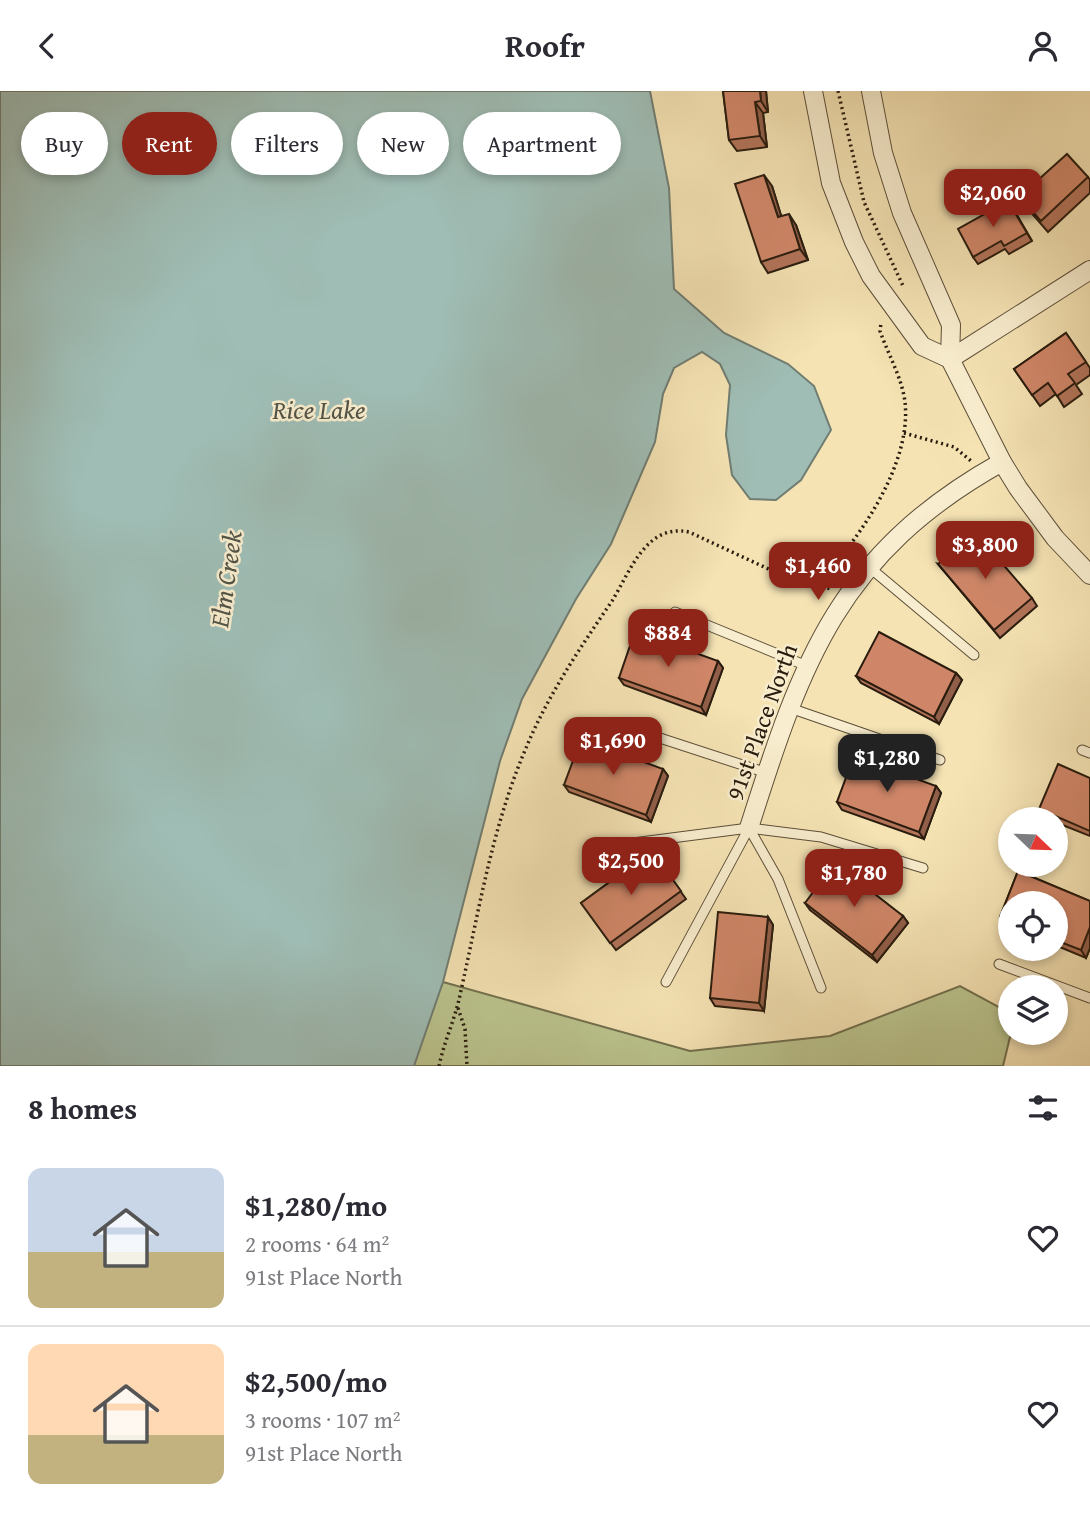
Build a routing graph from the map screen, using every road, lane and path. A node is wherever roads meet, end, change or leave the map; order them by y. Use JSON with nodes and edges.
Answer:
{"nodes":[{"id":1,"x":813,"y":91,"type":"edge"},
{"id":2,"x":838,"y":91,"type":"edge"},
{"id":3,"x":871,"y":91,"type":"edge"},
{"id":4,"x":1090,"y":270,"type":"edge"},
{"id":5,"x":903,"y":292,"type":"dead end"},
{"id":6,"x":882,"y":317,"type":"dead end"},
{"id":7,"x":950,"y":359,"type":"junction"},
{"id":8,"x":904,"y":433,"type":"junction"},
{"id":9,"x":1002,"y":462,"type":"junction"},
{"id":10,"x":980,"y":474,"type":"junction"},
{"id":11,"x":869,"y":567,"type":"junction"},
{"id":12,"x":1090,"y":575,"type":"edge"},
{"id":13,"x":675,"y":612,"type":"dead end"},
{"id":14,"x":974,"y":655,"type":"dead end"},
{"id":15,"x":807,"y":666,"type":"junction"},
{"id":16,"x":790,"y":708,"type":"junction"},
{"id":17,"x":620,"y":725,"type":"dead end"},
{"id":18,"x":940,"y":760,"type":"dead end"},
{"id":19,"x":767,"y":773,"type":"junction"},
{"id":20,"x":750,"y":828,"type":"junction"},
{"id":21,"x":594,"y":848,"type":"dead end"},
{"id":22,"x":923,"y":868,"type":"dead end"},
{"id":23,"x":999,"y":964,"type":"dead end"},
{"id":24,"x":666,"y":982,"type":"dead end"},
{"id":25,"x":821,"y":988,"type":"dead end"},
{"id":26,"x":1090,"y":998,"type":"edge"},
{"id":27,"x":458,"y":1006,"type":"junction"},
{"id":28,"x":439,"y":1066,"type":"edge"},
{"id":29,"x":467,"y":1066,"type":"edge"}],
"edges":[{"from":1,"to":7,"type":"street"},
{"from":2,"to":5,"type":"path"},
{"from":3,"to":7,"type":"street"},
{"from":4,"to":7,"type":"street"},
{"from":6,"to":8,"type":"path"},
{"from":7,"to":9,"type":"street"},
{"from":8,"to":10,"type":"path"},
{"from":8,"to":27,"type":"path"},
{"from":9,"to":10,"type":"street","name":"91st Place North"},
{"from":9,"to":12,"type":"street"},
{"from":10,"to":11,"type":"street","name":"91st Place North"},
{"from":11,"to":14,"type":"lane"},
{"from":11,"to":15,"type":"street","name":"91st Place North"},
{"from":13,"to":15,"type":"lane"},
{"from":15,"to":16,"type":"street","name":"91st Place North"},
{"from":16,"to":18,"type":"lane"},
{"from":16,"to":19,"type":"street","name":"91st Place North"},
{"from":17,"to":19,"type":"lane"},
{"from":19,"to":20,"type":"street","name":"91st Place North"},
{"from":20,"to":21,"type":"lane"},
{"from":20,"to":22,"type":"lane"},
{"from":20,"to":24,"type":"lane"},
{"from":20,"to":25,"type":"lane"},
{"from":23,"to":26,"type":"lane"},
{"from":27,"to":28,"type":"path"},
{"from":27,"to":29,"type":"path"}]}
